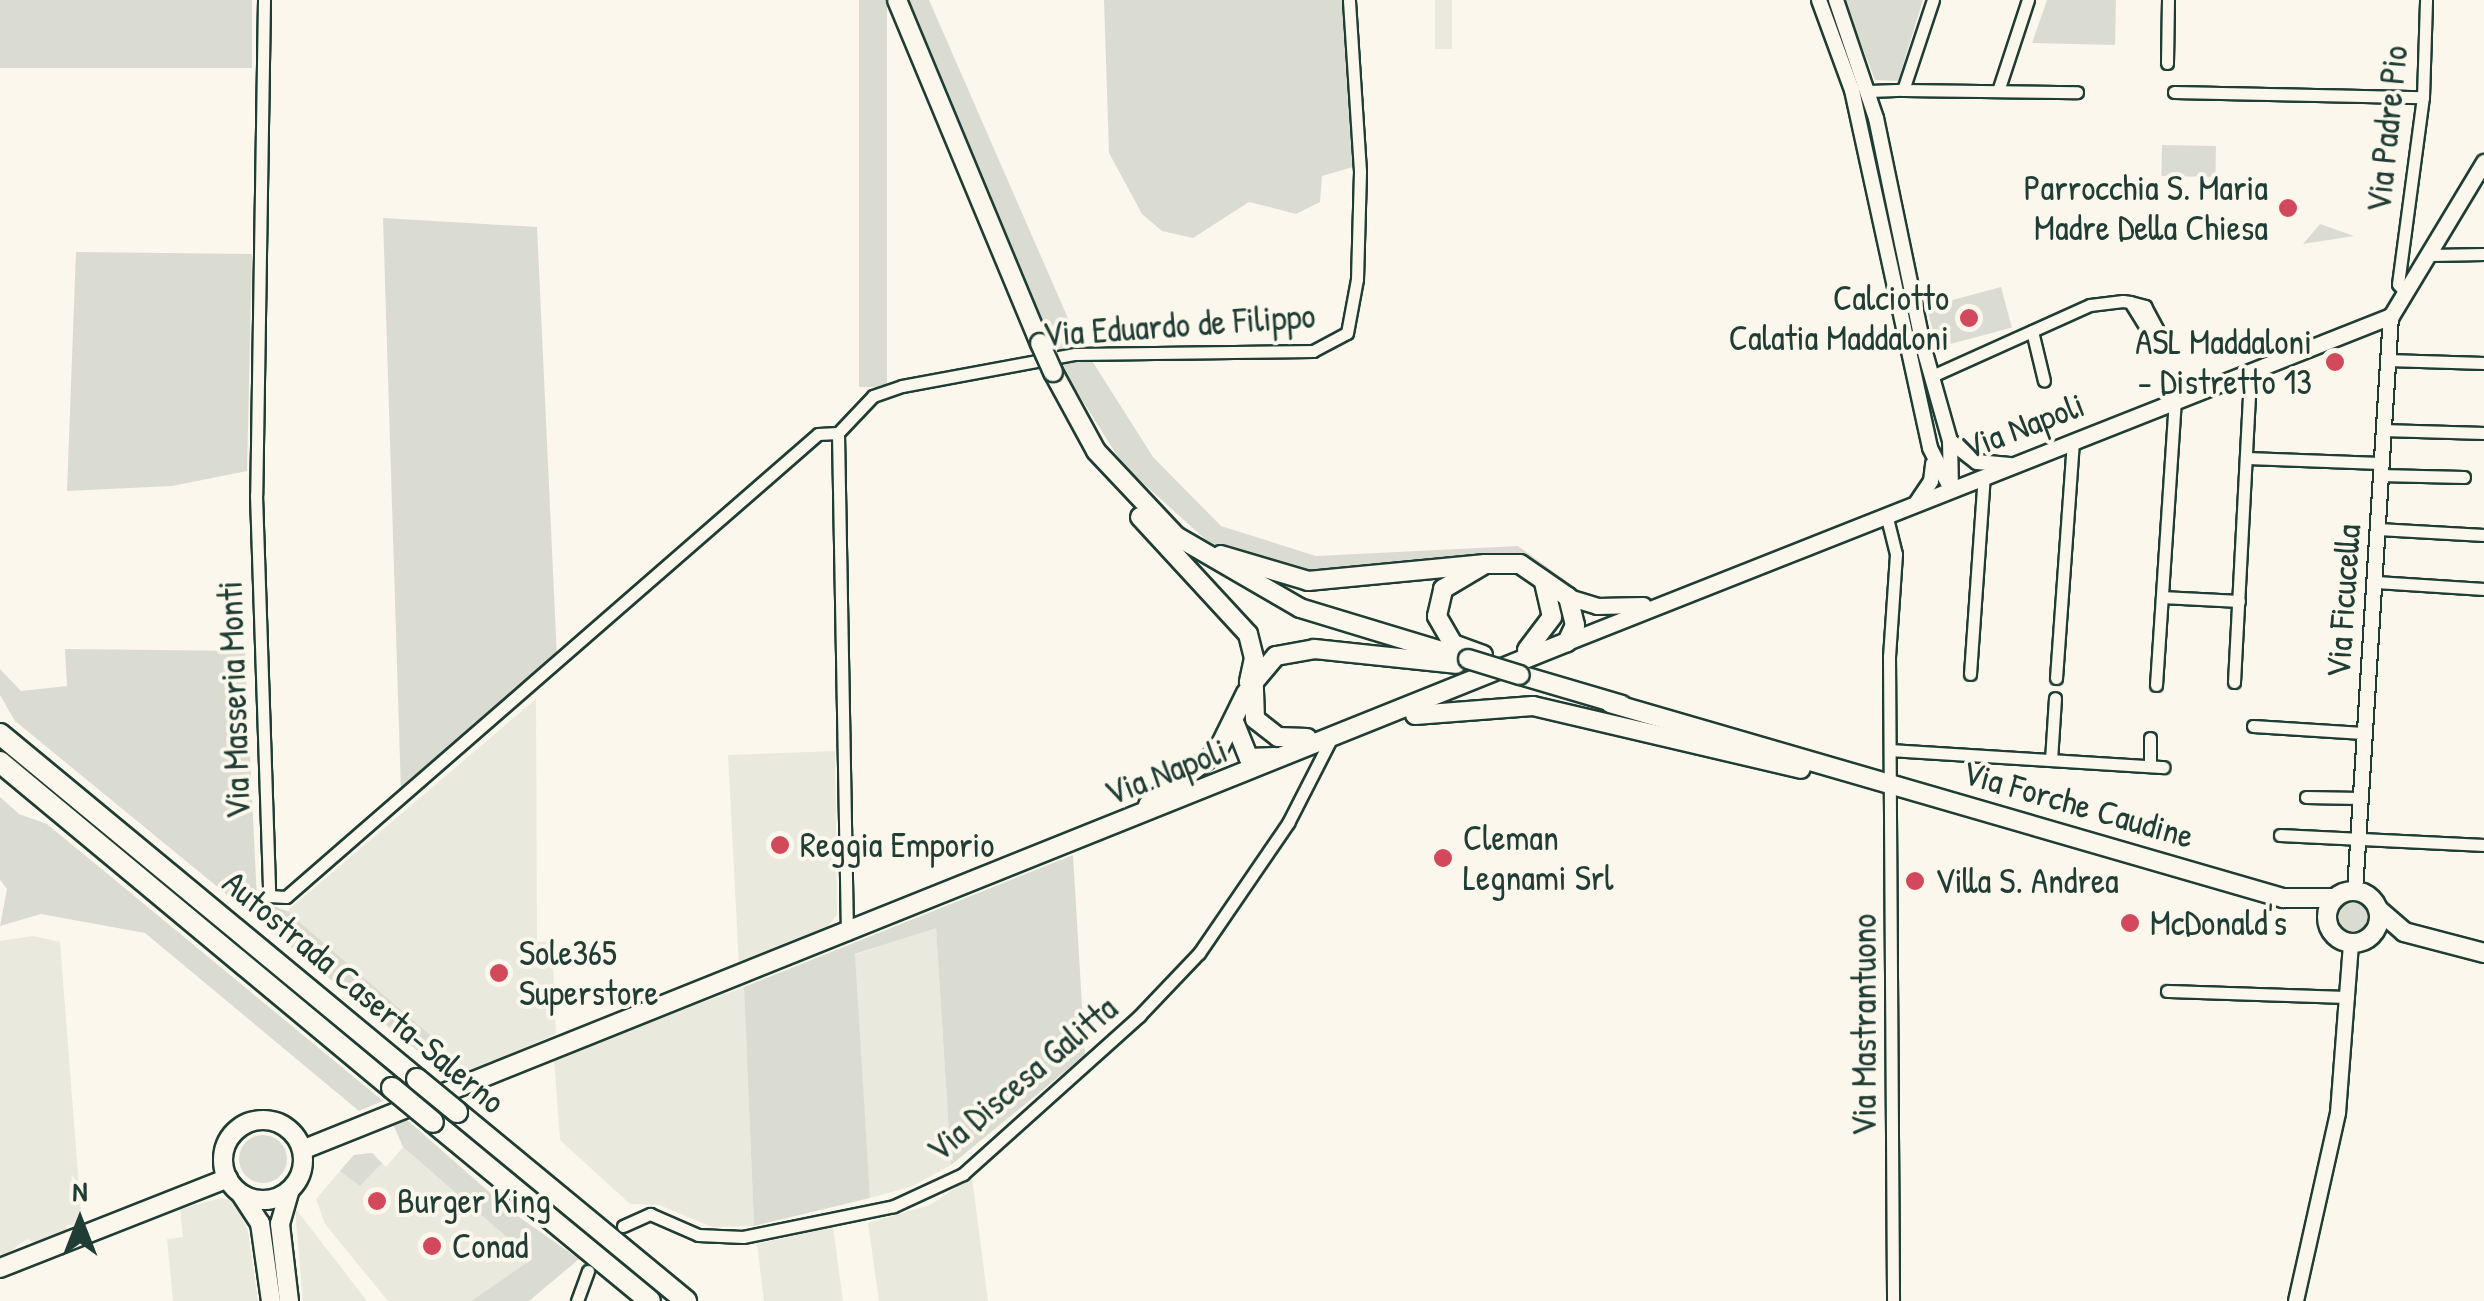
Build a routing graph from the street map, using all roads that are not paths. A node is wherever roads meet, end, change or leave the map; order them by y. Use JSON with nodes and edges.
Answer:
{"nodes":[{"id":1,"x":264,"y":0,"type":"edge"},
{"id":2,"x":897,"y":0,"type":"edge"},
{"id":3,"x":1348,"y":0,"type":"edge"},
{"id":4,"x":1819,"y":0,"type":"edge"},
{"id":5,"x":1836,"y":0,"type":"edge"},
{"id":6,"x":1933,"y":0,"type":"edge"},
{"id":7,"x":2028,"y":0,"type":"edge"},
{"id":8,"x":2168,"y":0,"type":"edge"},
{"id":9,"x":2426,"y":0,"type":"edge"},
{"id":10,"x":2167,"y":63,"type":"dead end"},
{"id":11,"x":1903,"y":90,"type":"junction"},
{"id":12,"x":1998,"y":91,"type":"junction"},
{"id":13,"x":1869,"y":92,"type":"junction"},
{"id":14,"x":2077,"y":92,"type":"dead end"},
{"id":15,"x":2174,"y":92,"type":"dead end"},
{"id":16,"x":2423,"y":96,"type":"junction"},
{"id":17,"x":2484,"y":162,"type":"edge"},
{"id":18,"x":1882,"y":190,"type":"junction"},
{"id":19,"x":2484,"y":254,"type":"edge"},
{"id":20,"x":2426,"y":262,"type":"junction"},
{"id":21,"x":2400,"y":264,"type":"junction"},
{"id":22,"x":2406,"y":293,"type":"junction"},
{"id":23,"x":2130,"y":302,"type":"dead end"},
{"id":24,"x":2390,"y":316,"type":"junction"},
{"id":25,"x":2032,"y":331,"type":"junction"},
{"id":26,"x":2387,"y":360,"type":"junction"},
{"id":27,"x":2484,"y":363,"type":"edge"},
{"id":28,"x":2250,"y":372,"type":"junction"},
{"id":29,"x":1932,"y":376,"type":"junction"},
{"id":30,"x":2044,"y":381,"type":"dead end"},
{"id":31,"x":2176,"y":401,"type":"junction"},
{"id":32,"x":2382,"y":430,"type":"junction"},
{"id":33,"x":2484,"y":433,"type":"edge"},
{"id":34,"x":838,"y":434,"type":"junction"},
{"id":35,"x":1950,"y":441,"type":"junction"},
{"id":36,"x":2072,"y":441,"type":"junction"},
{"id":37,"x":1930,"y":448,"type":"junction"},
{"id":38,"x":2247,"y":458,"type":"junction"},
{"id":39,"x":2011,"y":465,"type":"junction"},
{"id":40,"x":1108,"y":467,"type":"junction"},
{"id":41,"x":2380,"y":469,"type":"junction"},
{"id":42,"x":1984,"y":476,"type":"junction"},
{"id":43,"x":2464,"y":477,"type":"dead end"},
{"id":44,"x":1126,"y":488,"type":"junction"},
{"id":45,"x":1951,"y":489,"type":"junction"},
{"id":46,"x":1917,"y":502,"type":"junction"},
{"id":47,"x":1886,"y":514,"type":"junction"},
{"id":48,"x":2378,"y":529,"type":"junction"},
{"id":49,"x":2484,"y":535,"type":"edge"},
{"id":50,"x":1485,"y":564,"type":"junction"},
{"id":51,"x":1544,"y":581,"type":"junction"},
{"id":52,"x":2376,"y":582,"type":"junction"},
{"id":53,"x":2484,"y":589,"type":"edge"},
{"id":54,"x":1568,"y":597,"type":"junction"},
{"id":55,"x":2162,"y":597,"type":"junction"},
{"id":56,"x":2239,"y":601,"type":"junction"},
{"id":57,"x":1656,"y":604,"type":"junction"},
{"id":58,"x":1552,"y":617,"type":"junction"},
{"id":59,"x":1568,"y":642,"type":"junction"},
{"id":60,"x":1527,"y":650,"type":"junction"},
{"id":61,"x":1469,"y":659,"type":"junction"},
{"id":62,"x":1970,"y":674,"type":"dead end"},
{"id":63,"x":2056,"y":678,"type":"dead end"},
{"id":64,"x":2234,"y":682,"type":"dead end"},
{"id":65,"x":2156,"y":686,"type":"dead end"},
{"id":66,"x":2055,"y":698,"type":"dead end"},
{"id":67,"x":1385,"y":719,"type":"junction"},
{"id":68,"x":1236,"y":724,"type":"junction"},
{"id":69,"x":2254,"y":726,"type":"dead end"},
{"id":70,"x":1358,"y":730,"type":"junction"},
{"id":71,"x":2364,"y":732,"type":"junction"},
{"id":72,"x":0,"y":734,"type":"edge"},
{"id":73,"x":1308,"y":738,"type":"junction"},
{"id":74,"x":2150,"y":738,"type":"dead end"},
{"id":75,"x":1330,"y":741,"type":"junction"},
{"id":76,"x":1891,"y":750,"type":"junction"},
{"id":77,"x":1255,"y":760,"type":"junction"},
{"id":78,"x":2051,"y":760,"type":"junction"},
{"id":79,"x":0,"y":762,"type":"edge"},
{"id":80,"x":2150,"y":766,"type":"junction"},
{"id":81,"x":2164,"y":767,"type":"dead end"},
{"id":82,"x":1887,"y":782,"type":"junction"},
{"id":83,"x":2306,"y":796,"type":"dead end"},
{"id":84,"x":2359,"y":798,"type":"junction"},
{"id":85,"x":1148,"y":805,"type":"junction"},
{"id":86,"x":1094,"y":835,"type":"junction"},
{"id":87,"x":2280,"y":835,"type":"dead end"},
{"id":88,"x":2356,"y":841,"type":"junction"},
{"id":89,"x":2484,"y":848,"type":"edge"},
{"id":90,"x":2354,"y":891,"type":"junction"},
{"id":91,"x":2283,"y":898,"type":"junction"},
{"id":92,"x":2335,"y":898,"type":"junction"},
{"id":93,"x":2378,"y":910,"type":"junction"},
{"id":94,"x":2328,"y":926,"type":"junction"},
{"id":95,"x":848,"y":934,"type":"junction"},
{"id":96,"x":2417,"y":936,"type":"junction"},
{"id":97,"x":2357,"y":943,"type":"junction"},
{"id":98,"x":2484,"y":953,"type":"edge"},
{"id":99,"x":2167,"y":990,"type":"dead end"},
{"id":100,"x":2348,"y":997,"type":"junction"},
{"id":101,"x":302,"y":1150,"type":"junction"},
{"id":102,"x":228,"y":1178,"type":"junction"},
{"id":103,"x":290,"y":1190,"type":"junction"},
{"id":104,"x":241,"y":1193,"type":"junction"},
{"id":105,"x":622,"y":1226,"type":"dead end"},
{"id":106,"x":0,"y":1268,"type":"edge"},
{"id":107,"x":588,"y":1271,"type":"dead end"},
{"id":108,"x":271,"y":1301,"type":"edge"},
{"id":109,"x":289,"y":1301,"type":"edge"},
{"id":110,"x":577,"y":1301,"type":"edge"},
{"id":111,"x":650,"y":1301,"type":"edge"},
{"id":112,"x":686,"y":1301,"type":"edge"},
{"id":113,"x":1893,"y":1301,"type":"edge"},
{"id":114,"x":2296,"y":1301,"type":"edge"}],
"edges":[{"from":1,"to":34,"type":"street","name":"Via Masseria Monti"},
{"from":2,"to":40,"type":"main road","bridge":true},
{"from":3,"to":34,"type":"street","name":"Via Eduardo de Filippo"},
{"from":4,"to":18,"type":"street"},
{"from":5,"to":13,"type":"street"},
{"from":6,"to":11,"type":"street"},
{"from":7,"to":12,"type":"street"},
{"from":8,"to":10,"type":"street"},
{"from":9,"to":16,"type":"street","name":"Via Padre Pio"},
{"from":11,"to":12,"type":"street"},
{"from":11,"to":13,"type":"street"},
{"from":12,"to":14,"type":"street"},
{"from":13,"to":18,"type":"street"},
{"from":15,"to":16,"type":"street"},
{"from":16,"to":21,"type":"street","name":"Via Padre Pio"},
{"from":17,"to":20,"type":"main road"},
{"from":18,"to":29,"type":"street"},
{"from":18,"to":37,"type":"street"},
{"from":19,"to":20,"type":"street","name":"Via Padre Pio"},
{"from":20,"to":21,"type":"street","name":"Via Padre Pio"},
{"from":20,"to":22,"type":"main road"},
{"from":21,"to":22,"type":"street","name":"Via Padre Pio"},
{"from":22,"to":24,"type":"main road"},
{"from":23,"to":25,"type":"street"},
{"from":24,"to":26,"type":"street","name":"Via Ficucella"},
{"from":24,"to":28,"type":"main road","name":"Via Napoli"},
{"from":25,"to":29,"type":"street"},
{"from":25,"to":30,"type":"street"},
{"from":26,"to":27,"type":"street"},
{"from":26,"to":32,"type":"street","name":"Via Ficucella"},
{"from":28,"to":31,"type":"main road","name":"Via Napoli"},
{"from":28,"to":38,"type":"street"},
{"from":29,"to":35,"type":"street"},
{"from":31,"to":36,"type":"main road","name":"Via Napoli"},
{"from":31,"to":55,"type":"street"},
{"from":32,"to":33,"type":"street"},
{"from":32,"to":41,"type":"street","name":"Via Ficucella"},
{"from":34,"to":95,"type":"street"},
{"from":35,"to":39,"type":"street"},
{"from":35,"to":45,"type":"street"},
{"from":36,"to":39,"type":"main road","name":"Via Napoli"},
{"from":36,"to":63,"type":"street"},
{"from":37,"to":45,"type":"street"},
{"from":37,"to":46,"type":"street"},
{"from":38,"to":41,"type":"street"},
{"from":38,"to":56,"type":"street"},
{"from":39,"to":42,"type":"main road","name":"Via Napoli"},
{"from":40,"to":44,"type":"main road"},
{"from":40,"to":68,"type":"main road"},
{"from":41,"to":43,"type":"street"},
{"from":41,"to":48,"type":"street","name":"Via Ficucella"},
{"from":42,"to":45,"type":"main road","name":"Via Napoli"},
{"from":42,"to":62,"type":"street"},
{"from":44,"to":50,"type":"main road"},
{"from":44,"to":61,"type":"main road"},
{"from":45,"to":46,"type":"main road","name":"Via Napoli"},
{"from":46,"to":47,"type":"main road","name":"Via Napoli"},
{"from":47,"to":57,"type":"main road","name":"Via Napoli"},
{"from":47,"to":76,"type":"street","name":"Via Mastrantuono"},
{"from":48,"to":49,"type":"street"},
{"from":48,"to":52,"type":"street","name":"Via Ficucella"},
{"from":50,"to":51,"type":"main road"},
{"from":50,"to":61,"type":"main road"},
{"from":51,"to":54,"type":"main road"},
{"from":51,"to":58,"type":"main road"},
{"from":52,"to":53,"type":"street"},
{"from":52,"to":71,"type":"street","name":"Via Ficucella"},
{"from":54,"to":57,"type":"main road"},
{"from":54,"to":59,"type":"main road"},
{"from":55,"to":56,"type":"street"},
{"from":55,"to":65,"type":"street"},
{"from":56,"to":64,"type":"street"},
{"from":57,"to":59,"type":"main road","name":"Via Napoli"},
{"from":58,"to":59,"type":"main road"},
{"from":58,"to":60,"type":"main road"},
{"from":59,"to":60,"type":"main road","name":"Via Napoli"},
{"from":59,"to":67,"type":"main road","name":"Via Napoli"},
{"from":60,"to":73,"type":"main road","name":"Via Napoli"},
{"from":61,"to":73,"type":"main road"},
{"from":61,"to":82,"type":"main road","name":"Via Forche Caudine","bridge":true},
{"from":66,"to":78,"type":"street"},
{"from":67,"to":70,"type":"main road","name":"Via Napoli"},
{"from":67,"to":82,"type":"main road"},
{"from":68,"to":77,"type":"main road"},
{"from":68,"to":85,"type":"main road"},
{"from":69,"to":71,"type":"street"},
{"from":70,"to":75,"type":"main road","name":"Via Napoli"},
{"from":70,"to":77,"type":"main road"},
{"from":71,"to":84,"type":"street","name":"Via Ficucella"},
{"from":72,"to":112,"type":"highway","name":"Autostrada Caserta-Salerno","bridge":true},
{"from":73,"to":77,"type":"main road","name":"Via Napoli"},
{"from":74,"to":80,"type":"street"},
{"from":75,"to":86,"type":"main road","name":"Via Napoli"},
{"from":75,"to":105,"type":"street","name":"Via Discesa Galitta"},
{"from":76,"to":78,"type":"street"},
{"from":76,"to":82,"type":"street","name":"Via Mastrantuono"},
{"from":77,"to":85,"type":"main road","name":"Via Napoli"},
{"from":78,"to":80,"type":"street"},
{"from":79,"to":111,"type":"highway","name":"Autostrada Caserta-Salerno","bridge":true},
{"from":80,"to":81,"type":"street"},
{"from":82,"to":91,"type":"main road","name":"Via Forche Caudine"},
{"from":82,"to":113,"type":"street","name":"Via Mastrantuono"},
{"from":83,"to":84,"type":"street"},
{"from":84,"to":88,"type":"street","name":"Via Ficucella"},
{"from":85,"to":86,"type":"main road","name":"Via Napoli"},
{"from":86,"to":95,"type":"main road"},
{"from":87,"to":88,"type":"street"},
{"from":88,"to":89,"type":"street"},
{"from":88,"to":90,"type":"street","name":"Via Ficucella"},
{"from":90,"to":92,"type":"main road"},
{"from":90,"to":93,"type":"main road"},
{"from":91,"to":92,"type":"main road","name":"Via Forche Caudine"},
{"from":91,"to":94,"type":"main road","name":"Via Forche Caudine"},
{"from":92,"to":94,"type":"main road"},
{"from":93,"to":96,"type":"main road"},
{"from":93,"to":97,"type":"main road"},
{"from":94,"to":97,"type":"main road"},
{"from":95,"to":101,"type":"main road"},
{"from":96,"to":97,"type":"main road"},
{"from":96,"to":98,"type":"main road"},
{"from":97,"to":100,"type":"street"},
{"from":99,"to":100,"type":"street"},
{"from":100,"to":114,"type":"street"},
{"from":101,"to":102,"type":"main road"},
{"from":101,"to":103,"type":"main road"},
{"from":102,"to":104,"type":"main road"},
{"from":102,"to":106,"type":"main road"},
{"from":103,"to":104,"type":"main road"},
{"from":103,"to":109,"type":"main road"},
{"from":104,"to":108,"type":"main road"},
{"from":107,"to":110,"type":"street"}]}
